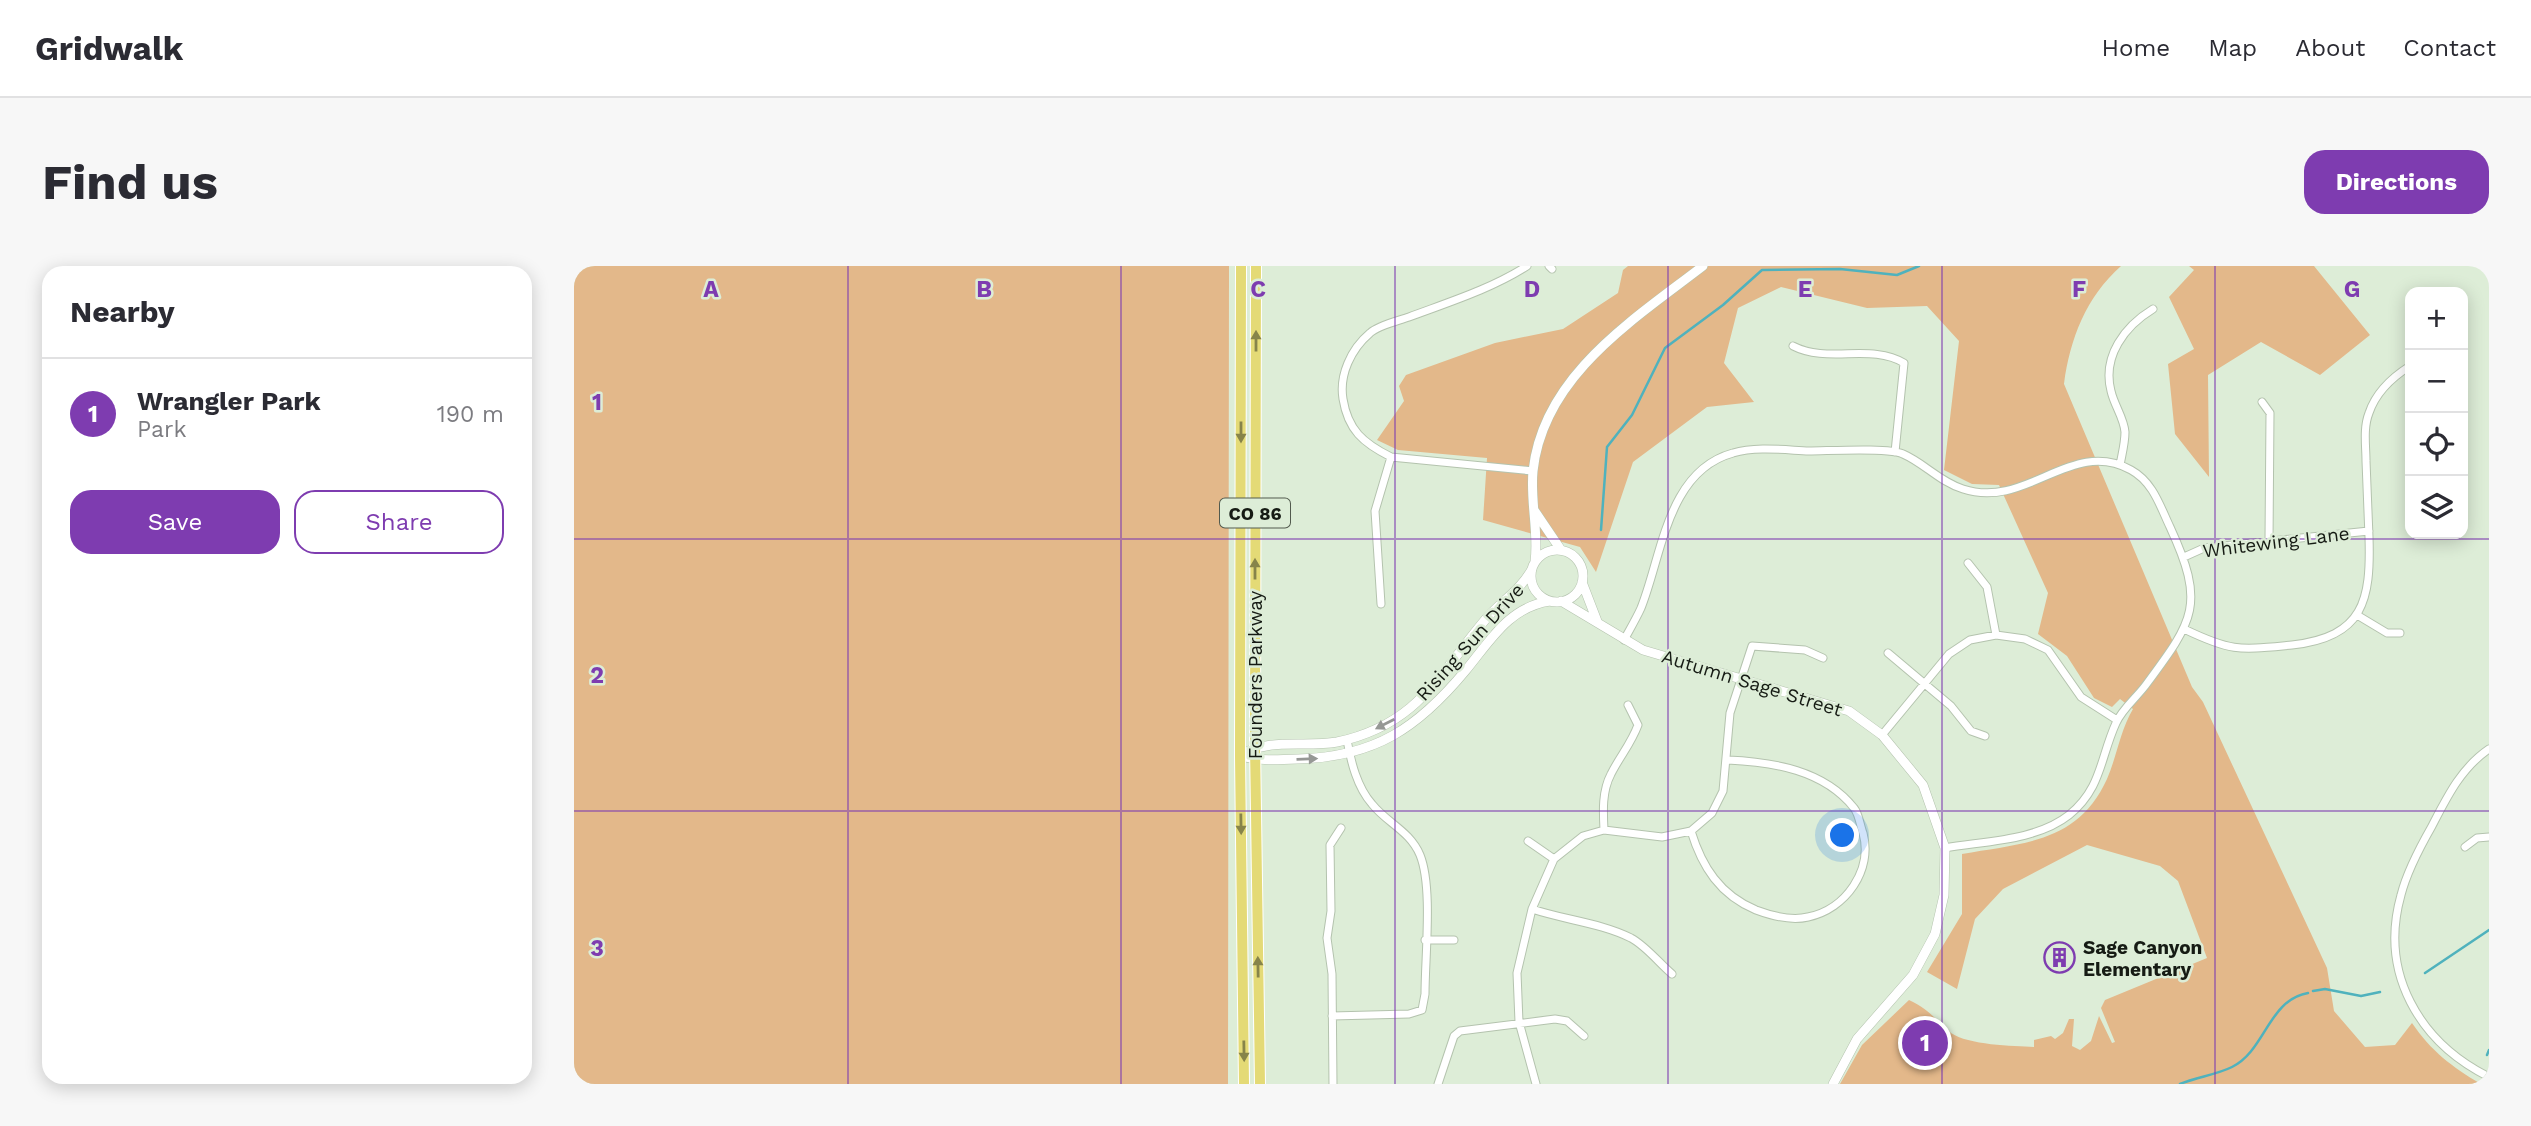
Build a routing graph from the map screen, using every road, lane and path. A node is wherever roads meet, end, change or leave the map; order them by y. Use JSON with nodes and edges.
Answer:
{"nodes":[{"id":1,"x":1241,"y":266,"type":"edge"},
{"id":2,"x":1256,"y":266,"type":"edge"},
{"id":3,"x":1527,"y":266,"type":"edge"},
{"id":4,"x":1703,"y":266,"type":"edge"},
{"id":5,"x":2153,"y":309,"type":"dead end"},
{"id":6,"x":1793,"y":346,"type":"dead end"},
{"id":7,"x":2405,"y":370,"type":"edge"},
{"id":8,"x":2262,"y":402,"type":"dead end"},
{"id":9,"x":1895,"y":452,"type":"junction"},
{"id":10,"x":1391,"y":457,"type":"junction"},
{"id":11,"x":2120,"y":465,"type":"junction"},
{"id":12,"x":1533,"y":471,"type":"junction"},
{"id":13,"x":1534,"y":509,"type":"junction"},
{"id":14,"x":2369,"y":531,"type":"junction"},
{"id":15,"x":2270,"y":541,"type":"junction"},
{"id":16,"x":1561,"y":550,"type":"junction"},
{"id":17,"x":2184,"y":556,"type":"junction"},
{"id":18,"x":1968,"y":564,"type":"dead end"},
{"id":19,"x":1533,"y":566,"type":"junction"},
{"id":20,"x":1582,"y":582,"type":"junction"},
{"id":21,"x":1550,"y":601,"type":"junction"},
{"id":22,"x":1561,"y":601,"type":"junction"},
{"id":23,"x":1381,"y":604,"type":"dead end"},
{"id":24,"x":2357,"y":615,"type":"junction"},
{"id":25,"x":1598,"y":623,"type":"junction"},
{"id":26,"x":2184,"y":629,"type":"junction"},
{"id":27,"x":2400,"y":633,"type":"dead end"},
{"id":28,"x":1996,"y":635,"type":"junction"},
{"id":29,"x":1625,"y":640,"type":"junction"},
{"id":30,"x":1888,"y":653,"type":"dead end"},
{"id":31,"x":1822,"y":659,"type":"dead end"},
{"id":32,"x":1742,"y":679,"type":"junction"},
{"id":33,"x":1924,"y":682,"type":"junction"},
{"id":34,"x":1628,"y":705,"type":"dead end"},
{"id":35,"x":2117,"y":720,"type":"junction"},
{"id":36,"x":1882,"y":735,"type":"junction"},
{"id":37,"x":1985,"y":736,"type":"dead end"},
{"id":38,"x":1347,"y":740,"type":"junction"},
{"id":39,"x":1255,"y":745,"type":"junction"},
{"id":40,"x":2489,"y":749,"type":"edge"},
{"id":41,"x":1349,"y":754,"type":"junction"},
{"id":42,"x":1240,"y":755,"type":"junction"},
{"id":43,"x":1255,"y":760,"type":"junction"},
{"id":44,"x":1728,"y":760,"type":"junction"},
{"id":45,"x":1341,"y":828,"type":"dead end"},
{"id":46,"x":1604,"y":830,"type":"junction"},
{"id":47,"x":1691,"y":831,"type":"junction"},
{"id":48,"x":2489,"y":837,"type":"edge"},
{"id":49,"x":1528,"y":841,"type":"dead end"},
{"id":50,"x":2465,"y":847,"type":"dead end"},
{"id":51,"x":1945,"y":848,"type":"junction"},
{"id":52,"x":1554,"y":859,"type":"junction"},
{"id":53,"x":1532,"y":909,"type":"junction"},
{"id":54,"x":1425,"y":940,"type":"junction"},
{"id":55,"x":1454,"y":940,"type":"dead end"},
{"id":56,"x":1672,"y":974,"type":"dead end"},
{"id":57,"x":1332,"y":1016,"type":"junction"},
{"id":58,"x":1519,"y":1022,"type":"junction"},
{"id":59,"x":1584,"y":1036,"type":"dead end"},
{"id":60,"x":2489,"y":1077,"type":"edge"},
{"id":61,"x":1244,"y":1084,"type":"edge"},
{"id":62,"x":1259,"y":1084,"type":"edge"},
{"id":63,"x":1333,"y":1084,"type":"edge"},
{"id":64,"x":1438,"y":1084,"type":"edge"},
{"id":65,"x":1536,"y":1084,"type":"edge"},
{"id":66,"x":1833,"y":1084,"type":"edge"}],
"edges":[{"from":1,"to":42,"type":"highway","name":"Founders Parkway","number":"CO 86","one_way":true},
{"from":39,"to":2,"type":"highway","name":"Founders Parkway","number":"CO 86","one_way":true},
{"from":3,"to":10,"type":"street"},
{"from":4,"to":12,"type":"street"},
{"from":5,"to":11,"type":"street"},
{"from":6,"to":9,"type":"street"},
{"from":7,"to":14,"type":"street"},
{"from":8,"to":15,"type":"street"},
{"from":9,"to":11,"type":"street"},
{"from":9,"to":29,"type":"street"},
{"from":10,"to":12,"type":"street"},
{"from":10,"to":23,"type":"street"},
{"from":11,"to":17,"type":"street"},
{"from":12,"to":13,"type":"street"},
{"from":13,"to":16,"type":"street"},
{"from":13,"to":19,"type":"street"},
{"from":14,"to":15,"type":"street","name":"Whitewing Lane"},
{"from":14,"to":24,"type":"street"},
{"from":15,"to":17,"type":"street","name":"Whitewing Lane"},
{"from":16,"to":19,"type":"street"},
{"from":16,"to":20,"type":"street"},
{"from":17,"to":26,"type":"street"},
{"from":18,"to":28,"type":"street"},
{"from":19,"to":21,"type":"street"},
{"from":19,"to":38,"type":"street","name":"Rising Sun Drive","one_way":true},
{"from":20,"to":22,"type":"street"},
{"from":20,"to":25,"type":"street"},
{"from":21,"to":22,"type":"street"},
{"from":21,"to":41,"type":"street","name":"Rising Sun Drive"},
{"from":22,"to":25,"type":"street","name":"Autumn Sage Street"},
{"from":24,"to":26,"type":"street"},
{"from":24,"to":27,"type":"street"},
{"from":25,"to":29,"type":"street","name":"Autumn Sage Street"},
{"from":26,"to":35,"type":"street"},
{"from":28,"to":33,"type":"street"},
{"from":28,"to":35,"type":"street"},
{"from":29,"to":32,"type":"street","name":"Autumn Sage Street"},
{"from":30,"to":33,"type":"street"},
{"from":31,"to":32,"type":"street"},
{"from":32,"to":36,"type":"street","name":"Autumn Sage Street"},
{"from":32,"to":44,"type":"street"},
{"from":33,"to":36,"type":"street"},
{"from":33,"to":37,"type":"street"},
{"from":34,"to":46,"type":"street"},
{"from":35,"to":51,"type":"street"},
{"from":36,"to":51,"type":"street","name":"Autumn Sage Street"},
{"from":38,"to":39,"type":"street","name":"Rising Sun Drive"},
{"from":38,"to":41,"type":"street"},
{"from":39,"to":42,"type":"street"},
{"from":39,"to":43,"type":"highway","name":"Founders Parkway","number":"CO 86"},
{"from":40,"to":60,"type":"street"},
{"from":43,"to":41,"type":"street","name":"Rising Sun Drive","one_way":true},
{"from":41,"to":54,"type":"street"},
{"from":42,"to":43,"type":"street","name":"Rising Sun Drive"},
{"from":42,"to":61,"type":"highway","name":"Founders Parkway","number":"CO 86","one_way":true},
{"from":62,"to":43,"type":"highway","name":"Founders Parkway","number":"CO 86","one_way":true},
{"from":44,"to":47,"type":"street"},
{"from":44,"to":47,"type":"street"},
{"from":45,"to":57,"type":"street"},
{"from":46,"to":47,"type":"street"},
{"from":46,"to":52,"type":"street"},
{"from":48,"to":50,"type":"street"},
{"from":49,"to":52,"type":"street"},
{"from":51,"to":66,"type":"street","name":"Autumn Sage Street"},
{"from":52,"to":53,"type":"street"},
{"from":53,"to":56,"type":"street"},
{"from":53,"to":58,"type":"street"},
{"from":54,"to":55,"type":"street"},
{"from":54,"to":57,"type":"street"},
{"from":57,"to":63,"type":"street"},
{"from":58,"to":59,"type":"street"},
{"from":58,"to":64,"type":"street"},
{"from":58,"to":65,"type":"street"}]}
